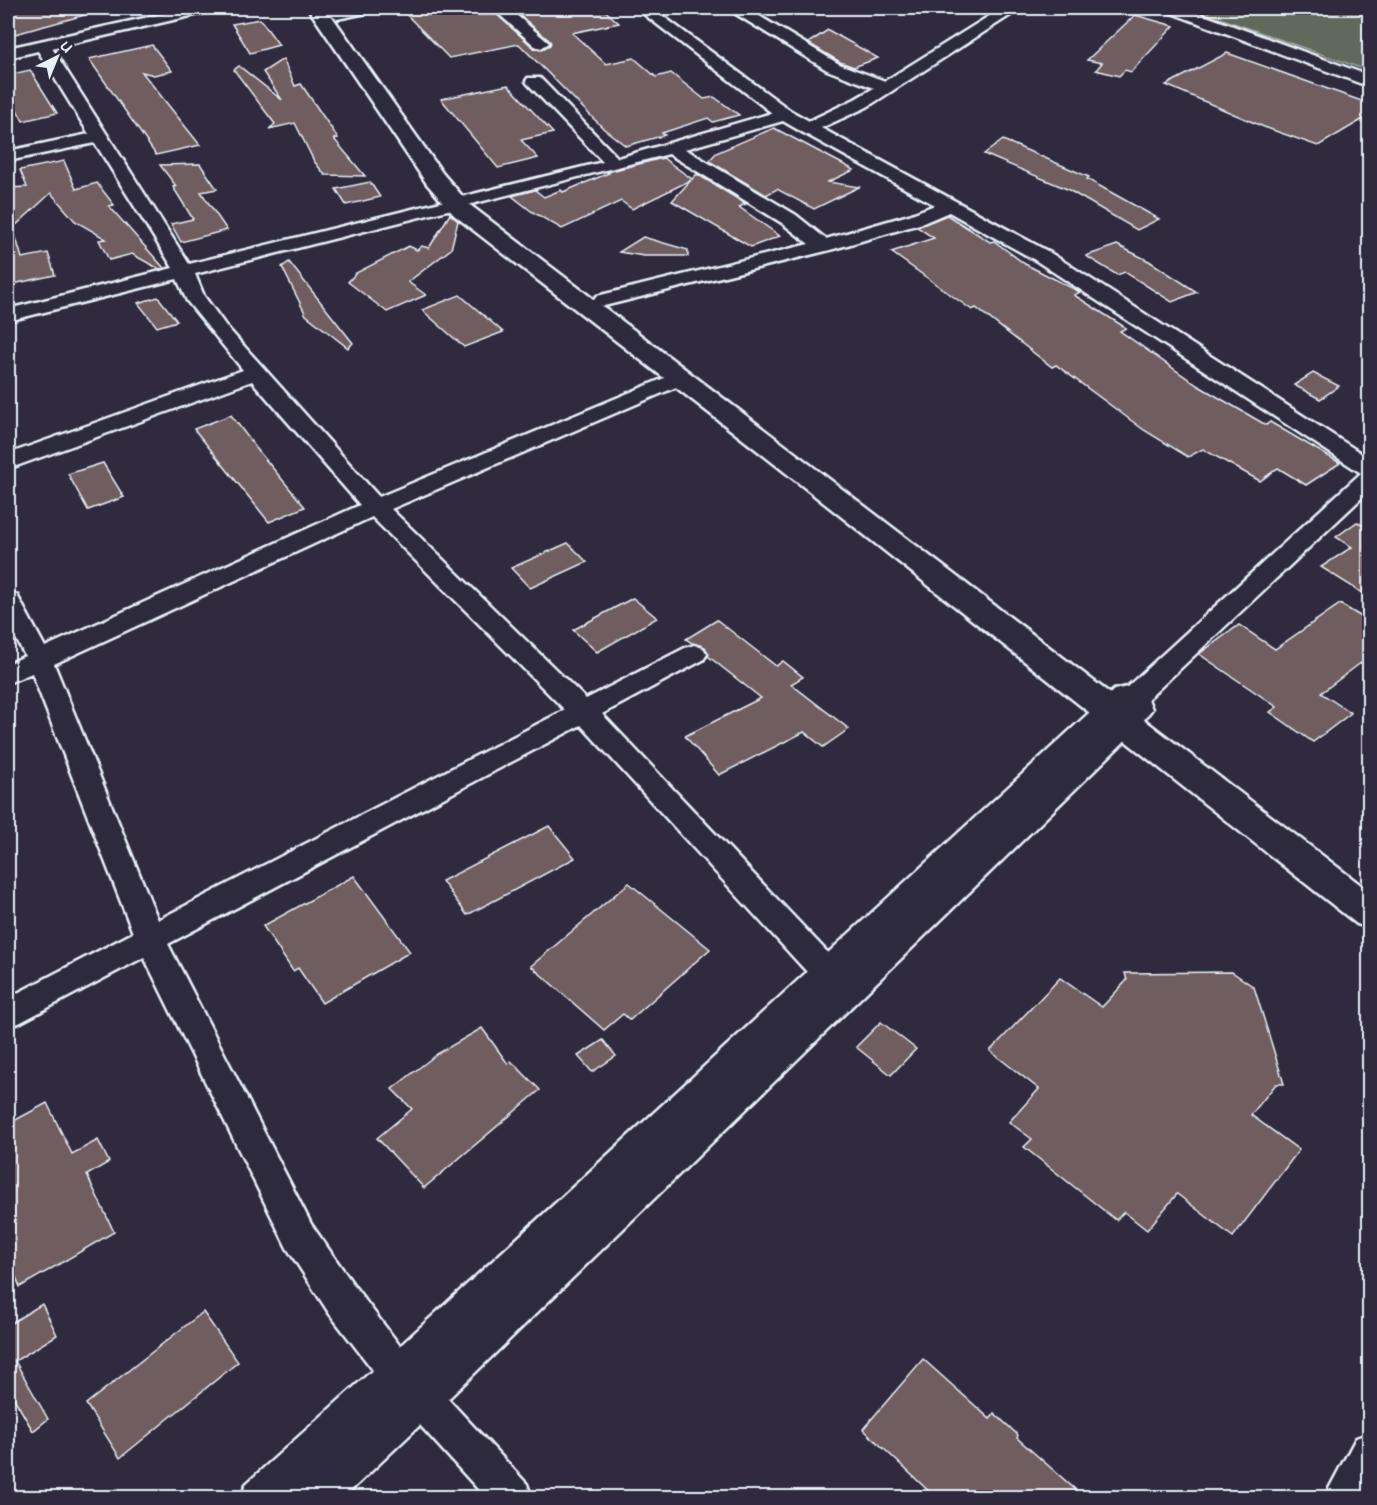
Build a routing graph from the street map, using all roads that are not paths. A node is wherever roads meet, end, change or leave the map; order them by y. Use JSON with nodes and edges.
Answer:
{"nodes":[{"id":1,"x":208,"y":8,"type":"edge"},
{"id":2,"x":371,"y":8,"type":"edge"},
{"id":3,"x":499,"y":8,"type":"edge"},
{"id":4,"x":643,"y":8,"type":"edge"},
{"id":5,"x":736,"y":8,"type":"edge"},
{"id":6,"x":1012,"y":8,"type":"edge"},
{"id":7,"x":1171,"y":8,"type":"edge"},
{"id":8,"x":329,"y":10,"type":"edge"},
{"id":9,"x":541,"y":43,"type":"dead end"},
{"id":10,"x":42,"y":45,"type":"junction"},
{"id":11,"x":8,"y":54,"type":"edge"},
{"id":12,"x":534,"y":81,"type":"dead end"},
{"id":13,"x":1370,"y":82,"type":"edge"},
{"id":14,"x":887,"y":87,"type":"junction"},
{"id":15,"x":785,"y":115,"type":"junction"},
{"id":16,"x":808,"y":128,"type":"junction"},
{"id":17,"x":99,"y":137,"type":"junction"},
{"id":18,"x":671,"y":148,"type":"junction"},
{"id":19,"x":8,"y":156,"type":"edge"},
{"id":20,"x":615,"y":164,"type":"junction"},
{"id":21,"x":464,"y":202,"type":"junction"},
{"id":22,"x":950,"y":205,"type":"junction"},
{"id":23,"x":823,"y":246,"type":"junction"},
{"id":24,"x":184,"y":271,"type":"junction"},
{"id":25,"x":604,"y":300,"type":"junction"},
{"id":26,"x":8,"y":315,"type":"edge"},
{"id":27,"x":255,"y":373,"type":"junction"},
{"id":28,"x":681,"y":378,"type":"junction"},
{"id":29,"x":8,"y":462,"type":"edge"},
{"id":30,"x":1369,"y":469,"type":"edge"},
{"id":31,"x":375,"y":507,"type":"junction"},
{"id":32,"x":8,"y":601,"type":"edge"},
{"id":33,"x":694,"y":654,"type":"dead end"},
{"id":34,"x":40,"y":660,"type":"junction"},
{"id":35,"x":8,"y":674,"type":"edge"},
{"id":36,"x":1126,"y":707,"type":"junction"},
{"id":37,"x":585,"y":713,"type":"junction"},
{"id":38,"x":1370,"y":886,"type":"edge"},
{"id":39,"x":1370,"y":914,"type":"edge"},
{"id":40,"x":150,"y":939,"type":"junction"},
{"id":41,"x":837,"y":981,"type":"junction"},
{"id":42,"x":8,"y":1013,"type":"edge"},
{"id":43,"x":409,"y":1386,"type":"junction"},
{"id":44,"x":1370,"y":1452,"type":"edge"},
{"id":45,"x":260,"y":1497,"type":"edge"},
{"id":46,"x":314,"y":1497,"type":"edge"},
{"id":47,"x":513,"y":1497,"type":"edge"},
{"id":48,"x":1343,"y":1497,"type":"edge"}],
"edges":[{"from":1,"to":10,"type":"street"},
{"from":2,"to":8,"type":"street"},
{"from":3,"to":9,"type":"street"},
{"from":4,"to":15,"type":"street"},
{"from":5,"to":14,"type":"street"},
{"from":6,"to":14,"type":"street"},
{"from":7,"to":13,"type":"street"},
{"from":8,"to":21,"type":"highway"},
{"from":10,"to":11,"type":"street"},
{"from":10,"to":17,"type":"street"},
{"from":12,"to":20,"type":"street"},
{"from":14,"to":16,"type":"street"},
{"from":15,"to":16,"type":"street"},
{"from":15,"to":18,"type":"street"},
{"from":16,"to":22,"type":"street"},
{"from":17,"to":19,"type":"street"},
{"from":17,"to":24,"type":"street"},
{"from":18,"to":20,"type":"street"},
{"from":18,"to":23,"type":"street"},
{"from":20,"to":21,"type":"street"},
{"from":21,"to":24,"type":"street"},
{"from":21,"to":25,"type":"highway"},
{"from":21,"to":28,"type":"highway"},
{"from":22,"to":23,"type":"street"},
{"from":22,"to":30,"type":"street"},
{"from":23,"to":25,"type":"street"},
{"from":24,"to":26,"type":"street"},
{"from":24,"to":27,"type":"street"},
{"from":25,"to":36,"type":"highway"},
{"from":27,"to":29,"type":"street"},
{"from":27,"to":31,"type":"street"},
{"from":28,"to":31,"type":"street"},
{"from":28,"to":36,"type":"highway"},
{"from":30,"to":36,"type":"street"},
{"from":31,"to":34,"type":"street"},
{"from":31,"to":37,"type":"street"},
{"from":32,"to":34,"type":"street"},
{"from":33,"to":37,"type":"street"},
{"from":34,"to":35,"type":"street"},
{"from":34,"to":40,"type":"street"},
{"from":36,"to":38,"type":"highway"},
{"from":36,"to":39,"type":"highway"},
{"from":36,"to":41,"type":"street"},
{"from":37,"to":40,"type":"street"},
{"from":37,"to":41,"type":"street"},
{"from":40,"to":42,"type":"street"},
{"from":40,"to":43,"type":"street"},
{"from":41,"to":43,"type":"street"},
{"from":43,"to":45,"type":"street"},
{"from":43,"to":46,"type":"street"},
{"from":43,"to":47,"type":"street"},
{"from":44,"to":48,"type":"street"}]}
